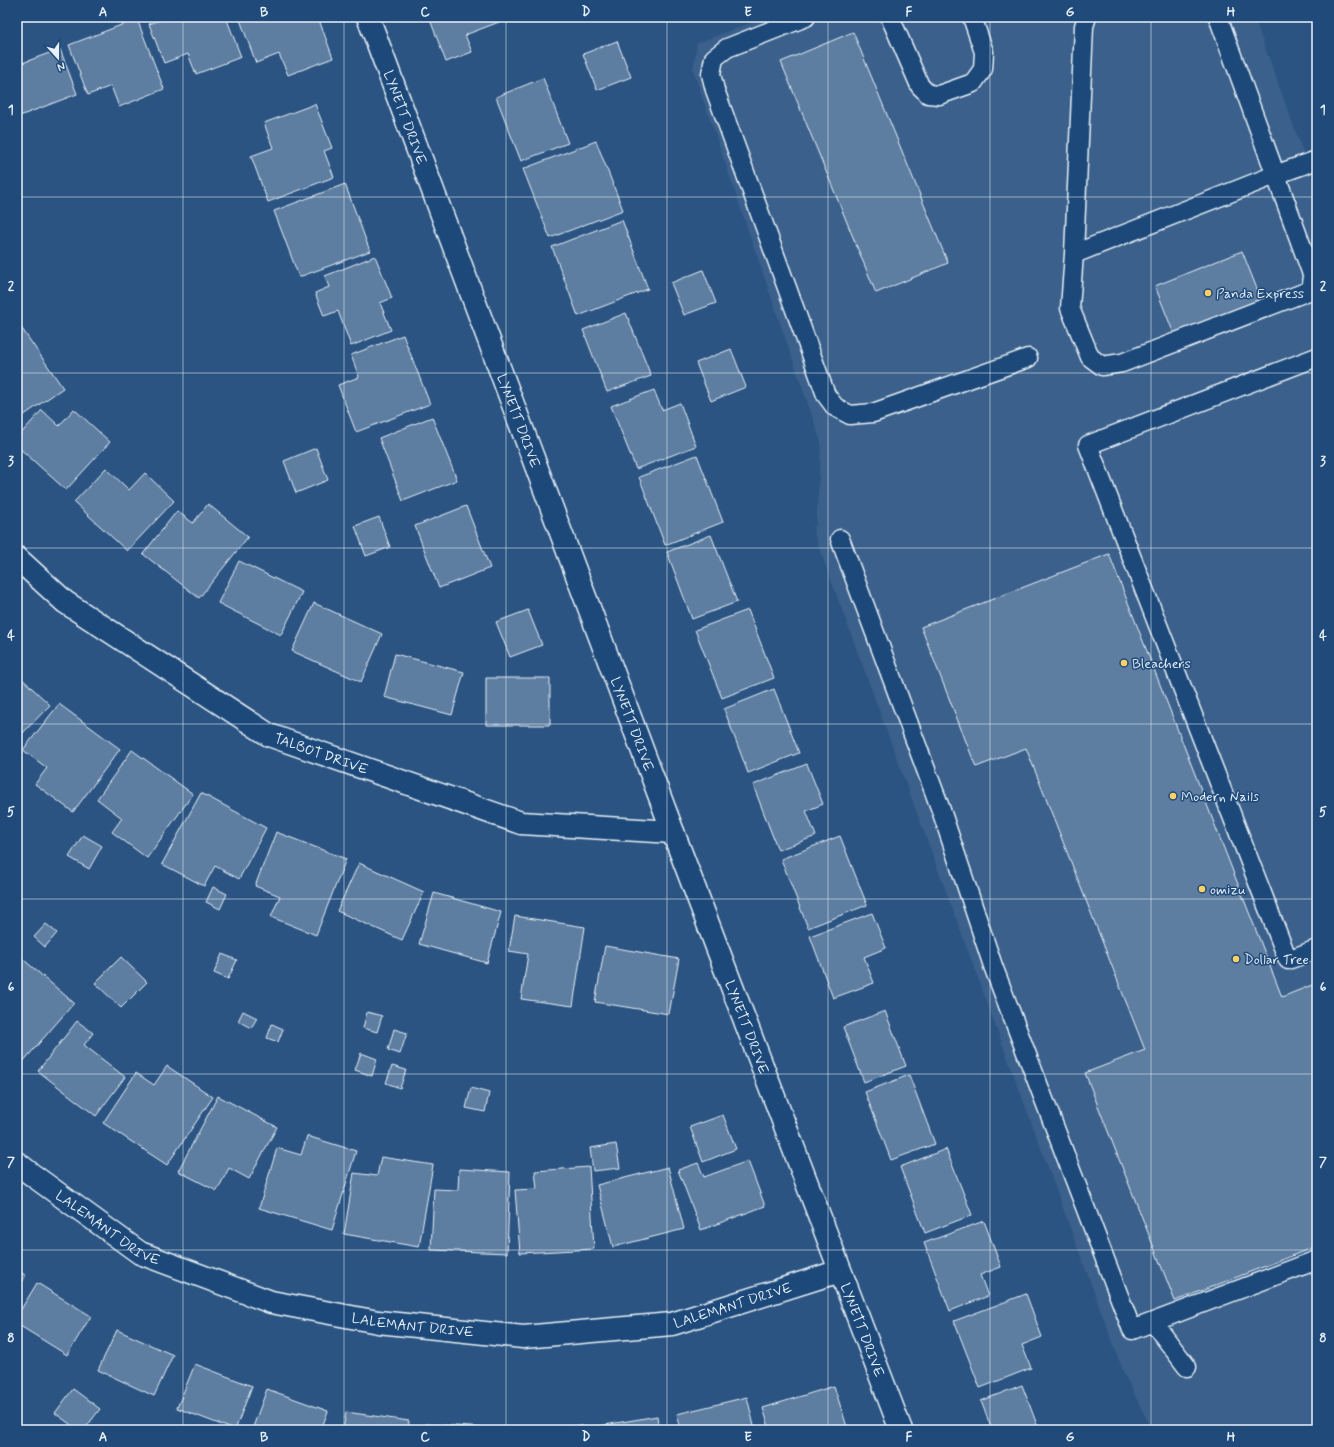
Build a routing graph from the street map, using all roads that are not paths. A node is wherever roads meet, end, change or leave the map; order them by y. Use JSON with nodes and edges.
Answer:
{"nodes":[{"id":1,"x":368,"y":17,"type":"edge"},
{"id":2,"x":806,"y":17,"type":"edge"},
{"id":3,"x":890,"y":17,"type":"edge"},
{"id":4,"x":972,"y":17,"type":"edge"},
{"id":5,"x":1087,"y":17,"type":"edge"},
{"id":6,"x":1218,"y":17,"type":"edge"},
{"id":7,"x":1317,"y":160,"type":"edge"},
{"id":8,"x":1275,"y":175,"type":"junction"},
{"id":9,"x":1074,"y":254,"type":"junction"},
{"id":10,"x":1317,"y":357,"type":"edge"},
{"id":11,"x":1028,"y":358,"type":"dead end"},
{"id":12,"x":840,"y":539,"type":"dead end"},
{"id":13,"x":17,"y":558,"type":"edge"},
{"id":14,"x":673,"y":832,"type":"junction"},
{"id":15,"x":1317,"y":949,"type":"edge"},
{"id":16,"x":17,"y":1163,"type":"edge"},
{"id":17,"x":1317,"y":1260,"type":"edge"},
{"id":18,"x":840,"y":1271,"type":"junction"},
{"id":19,"x":1153,"y":1322,"type":"junction"},
{"id":20,"x":1187,"y":1367,"type":"dead end"},
{"id":21,"x":901,"y":1430,"type":"edge"}],
"edges":[{"from":1,"to":14,"type":"street","name":"LYNETT DRIVE"},
{"from":2,"to":11,"type":"lane"},
{"from":3,"to":4,"type":"lane"},
{"from":5,"to":9,"type":"lane"},
{"from":6,"to":8,"type":"lane"},
{"from":7,"to":8,"type":"lane"},
{"from":8,"to":9,"type":"lane"},
{"from":8,"to":9,"type":"lane"},
{"from":10,"to":15,"type":"lane"},
{"from":12,"to":19,"type":"lane"},
{"from":13,"to":14,"type":"street","name":"TALBOT DRIVE"},
{"from":14,"to":18,"type":"street","name":"LYNETT DRIVE"},
{"from":16,"to":18,"type":"street","name":"LALEMANT DRIVE"},
{"from":17,"to":19,"type":"lane"},
{"from":18,"to":21,"type":"street","name":"LYNETT DRIVE"},
{"from":19,"to":20,"type":"lane"}]}
